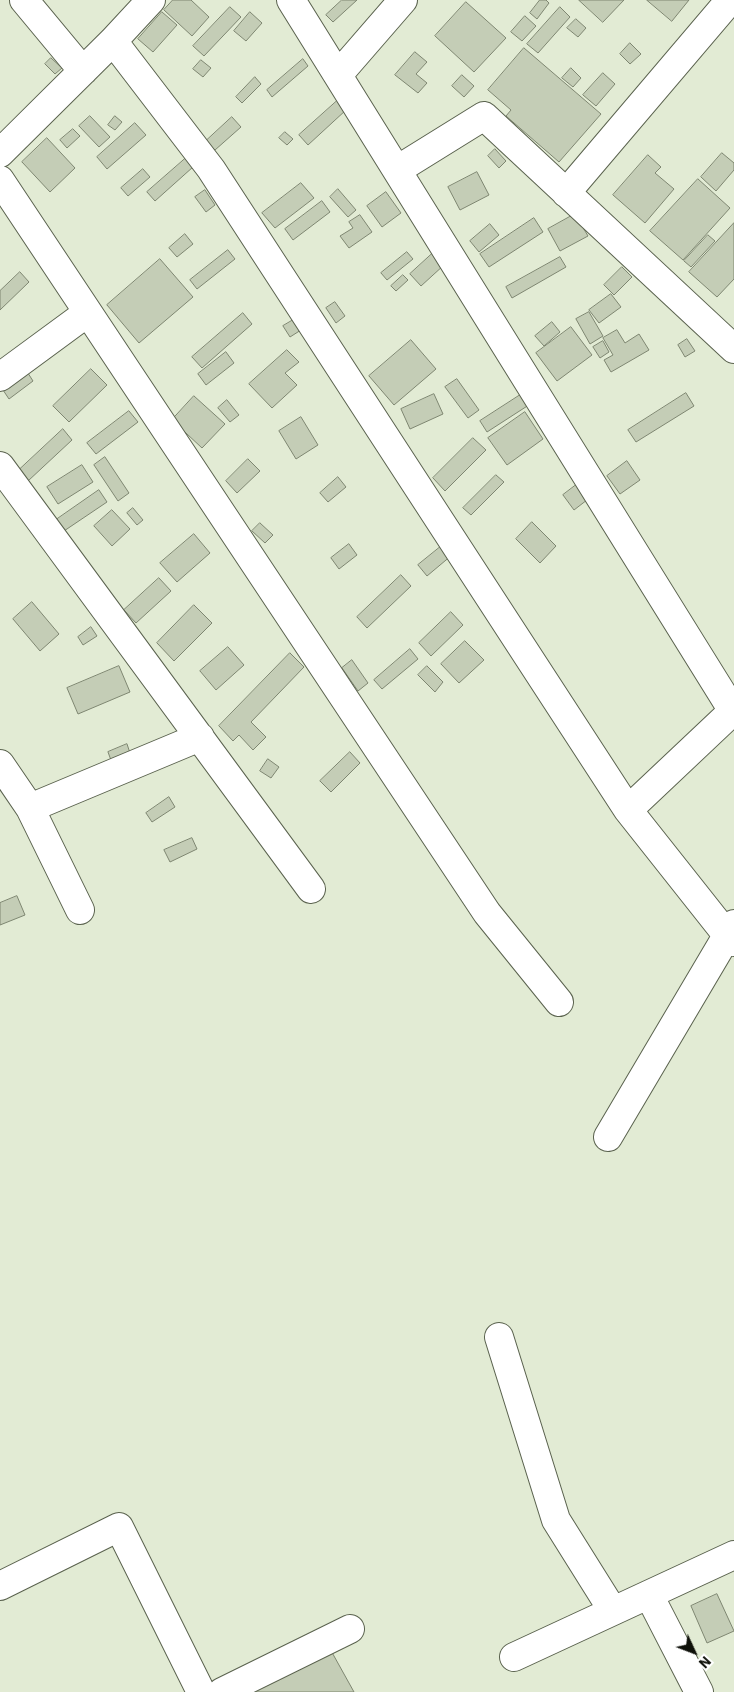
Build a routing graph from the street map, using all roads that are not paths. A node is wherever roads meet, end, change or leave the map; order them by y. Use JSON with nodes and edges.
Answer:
{"nodes":[{"id":1,"x":24,"y":0,"type":"edge"},
{"id":2,"x":152,"y":0,"type":"edge"},
{"id":3,"x":291,"y":0,"type":"edge"},
{"id":4,"x":403,"y":0,"type":"edge"},
{"id":5,"x":730,"y":0,"type":"edge"},
{"id":6,"x":114,"y":41,"type":"junction"},
{"id":7,"x":83,"y":71,"type":"junction"},
{"id":8,"x":338,"y":75,"type":"junction"},
{"id":9,"x":0,"y":153,"type":"edge"},
{"id":10,"x":397,"y":170,"type":"junction"},
{"id":11,"x":0,"y":180,"type":"edge"},
{"id":12,"x":566,"y":193,"type":"junction"},
{"id":13,"x":87,"y":313,"type":"junction"},
{"id":14,"x":734,"y":349,"type":"edge"},
{"id":15,"x":0,"y":376,"type":"edge"},
{"id":16,"x":0,"y":466,"type":"edge"},
{"id":17,"x":733,"y":711,"type":"edge"},
{"id":18,"x":200,"y":737,"type":"junction"},
{"id":19,"x":0,"y":764,"type":"edge"},
{"id":20,"x":30,"y":808,"type":"junction"},
{"id":21,"x":628,"y":810,"type":"junction"},
{"id":22,"x":311,"y":889,"type":"dead end"},
{"id":23,"x":80,"y":910,"type":"dead end"},
{"id":24,"x":732,"y":934,"type":"edge"},
{"id":25,"x":559,"y":1002,"type":"dead end"},
{"id":26,"x":608,"y":1137,"type":"dead end"},
{"id":27,"x":499,"y":1337,"type":"dead end"},
{"id":28,"x":734,"y":1555,"type":"edge"},
{"id":29,"x":0,"y":1586,"type":"edge"},
{"id":30,"x":649,"y":1595,"type":"junction"},
{"id":31,"x":613,"y":1611,"type":"junction"},
{"id":32,"x":350,"y":1629,"type":"dead end"},
{"id":33,"x":514,"y":1657,"type":"dead end"},
{"id":34,"x":201,"y":1692,"type":"edge"},
{"id":35,"x":222,"y":1692,"type":"edge"},
{"id":36,"x":698,"y":1692,"type":"edge"}],
"edges":[{"from":1,"to":7,"type":"street"},
{"from":2,"to":6,"type":"street"},
{"from":3,"to":8,"type":"street"},
{"from":4,"to":8,"type":"street"},
{"from":5,"to":12,"type":"street"},
{"from":6,"to":7,"type":"street"},
{"from":6,"to":21,"type":"street"},
{"from":7,"to":9,"type":"street"},
{"from":8,"to":10,"type":"street"},
{"from":10,"to":12,"type":"street"},
{"from":10,"to":17,"type":"street"},
{"from":11,"to":13,"type":"street"},
{"from":12,"to":14,"type":"street"},
{"from":13,"to":15,"type":"street"},
{"from":13,"to":25,"type":"street"},
{"from":16,"to":18,"type":"street"},
{"from":17,"to":21,"type":"street"},
{"from":18,"to":20,"type":"street"},
{"from":18,"to":22,"type":"street"},
{"from":19,"to":20,"type":"street"},
{"from":20,"to":23,"type":"street"},
{"from":21,"to":24,"type":"street"},
{"from":24,"to":26,"type":"street"},
{"from":27,"to":31,"type":"street"},
{"from":28,"to":30,"type":"street"},
{"from":29,"to":34,"type":"street"},
{"from":30,"to":31,"type":"street"},
{"from":30,"to":36,"type":"street"},
{"from":31,"to":33,"type":"street"},
{"from":32,"to":35,"type":"street"}]}
